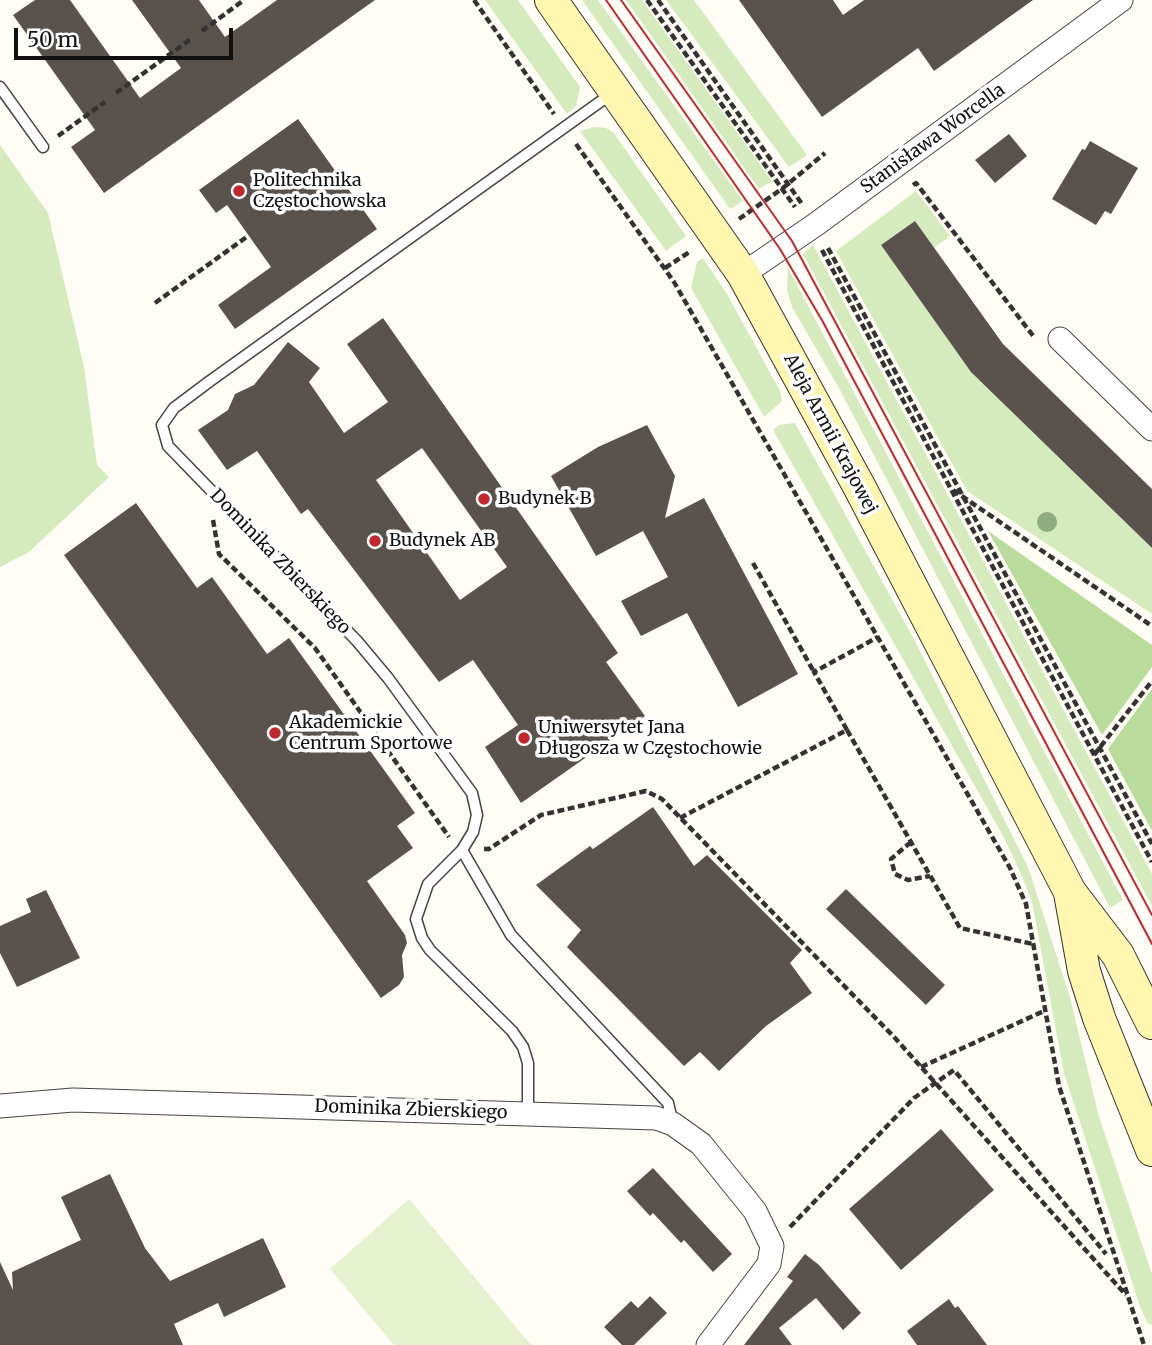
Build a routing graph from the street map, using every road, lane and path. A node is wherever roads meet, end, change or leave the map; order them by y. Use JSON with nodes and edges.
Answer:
{"nodes":[{"id":1,"x":244,"y":0,"type":"edge"},
{"id":2,"x":474,"y":0,"type":"edge"},
{"id":3,"x":551,"y":0,"type":"edge"},
{"id":4,"x":647,"y":0,"type":"edge"},
{"id":5,"x":658,"y":0,"type":"edge"},
{"id":6,"x":1121,"y":0,"type":"edge"},
{"id":7,"x":202,"y":31,"type":"dead end"},
{"id":8,"x":191,"y":39,"type":"dead end"},
{"id":9,"x":0,"y":87,"type":"edge"},
{"id":10,"x":616,"y":91,"type":"junction"},
{"id":11,"x":116,"y":93,"type":"dead end"},
{"id":12,"x":104,"y":102,"type":"dead end"},
{"id":13,"x":565,"y":128,"type":"junction"},
{"id":14,"x":43,"y":147,"type":"joint"},
{"id":15,"x":825,"y":153,"type":"dead end"},
{"id":16,"x":789,"y":183,"type":"junction"},
{"id":17,"x":782,"y":188,"type":"junction"},
{"id":18,"x":905,"y":191,"type":"dead end"},
{"id":19,"x":813,"y":227,"type":"junction"},
{"id":20,"x":717,"y":233,"type":"junction"},
{"id":21,"x":248,"y":236,"type":"dead end"},
{"id":22,"x":839,"y":240,"type":"dead end"},
{"id":23,"x":826,"y":250,"type":"junction"},
{"id":24,"x":665,"y":268,"type":"junction"},
{"id":25,"x":743,"y":274,"type":"junction"},
{"id":26,"x":155,"y":303,"type":"dead end"},
{"id":27,"x":1052,"y":343,"type":"joint"},
{"id":28,"x":1152,"y":429,"type":"edge"},
{"id":29,"x":206,"y":485,"type":"junction"},
{"id":30,"x":951,"y":489,"type":"junction"},
{"id":31,"x":965,"y":496,"type":"junction"},
{"id":32,"x":753,"y":563,"type":"dead end"},
{"id":33,"x":1152,"y":626,"type":"edge"},
{"id":34,"x":877,"y":637,"type":"junction"},
{"id":35,"x":814,"y":672,"type":"junction"},
{"id":36,"x":1152,"y":681,"type":"edge"},
{"id":37,"x":847,"y":730,"type":"junction"},
{"id":38,"x":1100,"y":748,"type":"junction"},
{"id":39,"x":1094,"y":755,"type":"junction"},
{"id":40,"x":680,"y":818,"type":"junction"},
{"id":41,"x":911,"y":842,"type":"junction"},
{"id":42,"x":1152,"y":844,"type":"edge"},
{"id":43,"x":461,"y":851,"type":"junction"},
{"id":44,"x":1152,"y":862,"type":"edge"},
{"id":45,"x":930,"y":876,"type":"junction"},
{"id":46,"x":1070,"y":892,"type":"junction"},
{"id":47,"x":1033,"y":944,"type":"junction"},
{"id":48,"x":1044,"y":1012,"type":"junction"},
{"id":49,"x":1152,"y":1023,"type":"edge"},
{"id":50,"x":921,"y":1066,"type":"junction"},
{"id":51,"x":936,"y":1083,"type":"junction"},
{"id":52,"x":0,"y":1106,"type":"edge"},
{"id":53,"x":528,"y":1114,"type":"junction"},
{"id":54,"x":673,"y":1124,"type":"junction"},
{"id":55,"x":1152,"y":1150,"type":"edge"},
{"id":56,"x":772,"y":1245,"type":"junction"},
{"id":57,"x":1105,"y":1254,"type":"dead end"},
{"id":58,"x":1129,"y":1299,"type":"junction"},
{"id":59,"x":708,"y":1345,"type":"edge"},
{"id":60,"x":1144,"y":1345,"type":"edge"}],
"edges":[{"from":1,"to":7,"type":"path"},
{"from":2,"to":13,"type":"path"},
{"from":3,"to":10,"type":"main road","name":"Aleja Armii Krajowej"},
{"from":4,"to":17,"type":"path"},
{"from":5,"to":16,"type":"path"},
{"from":6,"to":19,"type":"street","name":"Stanisława Worcella"},
{"from":8,"to":11,"type":"path"},
{"from":9,"to":14,"type":"lane"},
{"from":10,"to":13,"type":"lane"},
{"from":10,"to":20,"type":"main road","name":"Aleja Armii Krajowej"},
{"from":12,"to":14,"type":"path"},
{"from":13,"to":24,"type":"path"},
{"from":13,"to":29,"type":"lane","name":"Dominika Zbierskiego"},
{"from":15,"to":16,"type":"path"},
{"from":16,"to":17,"type":"path"},
{"from":16,"to":19,"type":"path"},
{"from":17,"to":19,"type":"path"},
{"from":17,"to":20,"type":"path"},
{"from":18,"to":27,"type":"path"},
{"from":19,"to":23,"type":"path"},
{"from":19,"to":25,"type":"street","name":"Stanisława Worcella"},
{"from":20,"to":24,"type":"path"},
{"from":20,"to":25,"type":"main road","name":"Aleja Armii Krajowej"},
{"from":21,"to":26,"type":"path"},
{"from":22,"to":23,"type":"path"},
{"from":23,"to":30,"type":"path"},
{"from":23,"to":31,"type":"path"},
{"from":24,"to":34,"type":"path"},
{"from":25,"to":46,"type":"main road","name":"Aleja Armii Krajowej"},
{"from":27,"to":28,"type":"street"},
{"from":29,"to":43,"type":"path"},
{"from":29,"to":43,"type":"lane","name":"Dominika Zbierskiego"},
{"from":30,"to":31,"type":"path"},
{"from":30,"to":39,"type":"path"},
{"from":31,"to":33,"type":"path"},
{"from":31,"to":38,"type":"path"},
{"from":32,"to":35,"type":"path"},
{"from":34,"to":35,"type":"path"},
{"from":34,"to":47,"type":"path"},
{"from":35,"to":37,"type":"path"},
{"from":36,"to":38,"type":"path"},
{"from":37,"to":40,"type":"path"},
{"from":37,"to":41,"type":"path"},
{"from":38,"to":39,"type":"path"},
{"from":38,"to":42,"type":"path"},
{"from":39,"to":44,"type":"path"},
{"from":40,"to":43,"type":"path"},
{"from":40,"to":50,"type":"path"},
{"from":41,"to":45,"type":"path"},
{"from":41,"to":45,"type":"path"},
{"from":43,"to":53,"type":"lane","name":"Dominika Zbierskiego"},
{"from":43,"to":54,"type":"lane"},
{"from":45,"to":47,"type":"path"},
{"from":46,"to":49,"type":"main road","name":"Aleja Armii Krajowej"},
{"from":46,"to":55,"type":"main road","name":"Aleja Armii Krajowej"},
{"from":47,"to":48,"type":"path"},
{"from":48,"to":50,"type":"path"},
{"from":48,"to":58,"type":"path"},
{"from":50,"to":51,"type":"path"},
{"from":51,"to":56,"type":"path"},
{"from":51,"to":57,"type":"path"},
{"from":51,"to":58,"type":"path"},
{"from":52,"to":53,"type":"street","name":"Dominika Zbierskiego"},
{"from":53,"to":54,"type":"street","name":"Dominika Zbierskiego"},
{"from":54,"to":56,"type":"street"},
{"from":56,"to":59,"type":"street"},
{"from":58,"to":60,"type":"path"}]}
